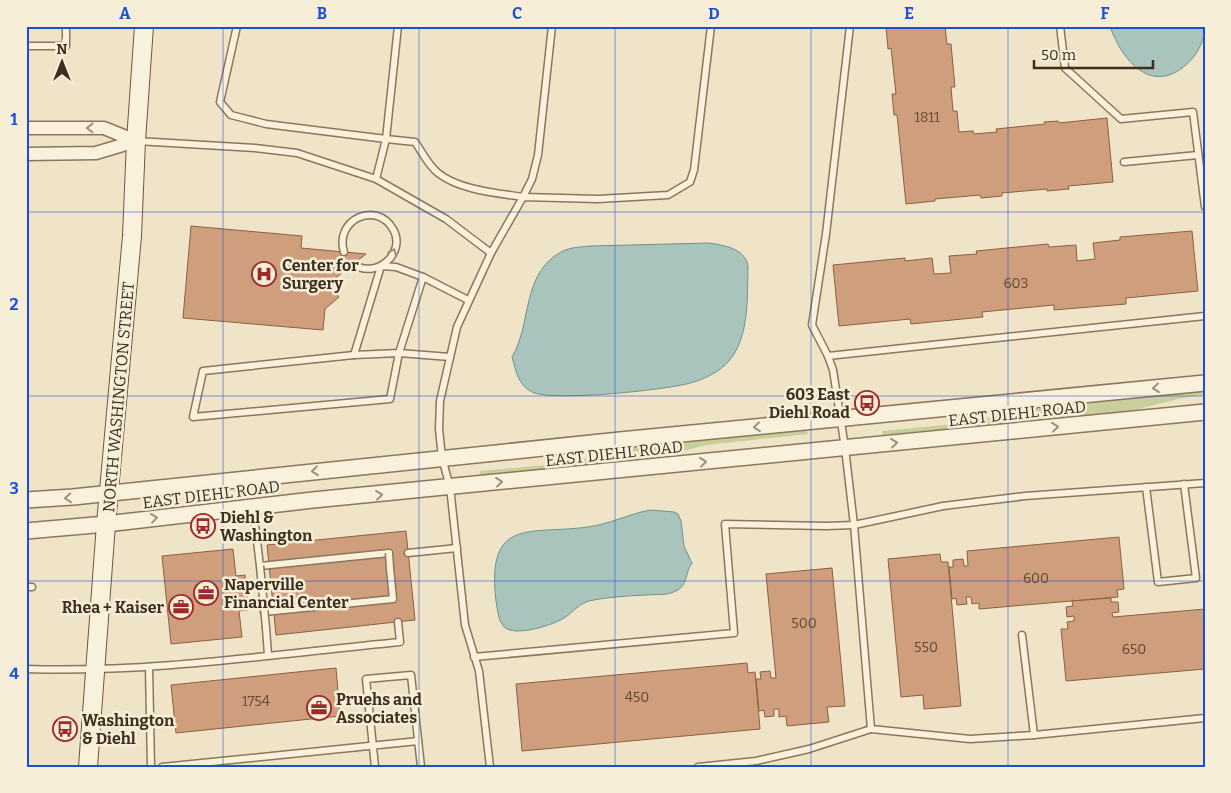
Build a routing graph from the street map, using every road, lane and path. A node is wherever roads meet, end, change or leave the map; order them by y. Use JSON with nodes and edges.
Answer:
{"nodes":[{"id":1,"x":66,"y":26,"type":"edge"},
{"id":2,"x":144,"y":26,"type":"edge"},
{"id":3,"x":237,"y":26,"type":"edge"},
{"id":4,"x":398,"y":26,"type":"edge"},
{"id":5,"x":552,"y":26,"type":"edge"},
{"id":6,"x":711,"y":26,"type":"edge"},
{"id":7,"x":850,"y":26,"type":"edge"},
{"id":8,"x":1060,"y":26,"type":"edge"},
{"id":9,"x":26,"y":46,"type":"edge"},
{"id":10,"x":26,"y":128,"type":"edge"},
{"id":11,"x":386,"y":139,"type":"junction"},
{"id":12,"x":136,"y":141,"type":"junction"},
{"id":13,"x":26,"y":154,"type":"edge"},
{"id":14,"x":1198,"y":155,"type":"junction"},
{"id":15,"x":1124,"y":162,"type":"dead end"},
{"id":16,"x":376,"y":179,"type":"junction"},
{"id":17,"x":523,"y":197,"type":"junction"},
{"id":18,"x":1205,"y":207,"type":"edge"},
{"id":19,"x":344,"y":252,"type":"dead end"},
{"id":20,"x":491,"y":253,"type":"junction"},
{"id":21,"x":353,"y":264,"type":"dead end"},
{"id":22,"x":381,"y":266,"type":"junction"},
{"id":23,"x":423,"y":277,"type":"junction"},
{"id":24,"x":468,"y":300,"type":"junction"},
{"id":25,"x":1205,"y":316,"type":"edge"},
{"id":26,"x":399,"y":353,"type":"junction"},
{"id":27,"x":354,"y":355,"type":"junction"},
{"id":28,"x":828,"y":356,"type":"junction"},
{"id":29,"x":450,"y":357,"type":"junction"},
{"id":30,"x":1205,"y":383,"type":"edge"},
{"id":31,"x":1205,"y":412,"type":"edge"},
{"id":32,"x":840,"y":418,"type":"junction"},
{"id":33,"x":845,"y":448,"type":"junction"},
{"id":34,"x":442,"y":458,"type":"junction"},
{"id":35,"x":1205,"y":483,"type":"edge"},
{"id":36,"x":1184,"y":484,"type":"junction"},
{"id":37,"x":1146,"y":486,"type":"junction"},
{"id":38,"x":450,"y":487,"type":"junction"},
{"id":39,"x":109,"y":492,"type":"junction"},
{"id":40,"x":26,"y":500,"type":"edge"},
{"id":41,"x":253,"y":507,"type":"junction"},
{"id":42,"x":106,"y":524,"type":"junction"},
{"id":43,"x":854,"y":525,"type":"junction"},
{"id":44,"x":26,"y":531,"type":"edge"},
{"id":45,"x":457,"y":548,"type":"junction"},
{"id":46,"x":408,"y":554,"type":"dead end"},
{"id":47,"x":260,"y":566,"type":"junction"},
{"id":48,"x":264,"y":612,"type":"junction"},
{"id":49,"x":398,"y":622,"type":"dead end"},
{"id":50,"x":1022,"y":635,"type":"dead end"},
{"id":51,"x":268,"y":655,"type":"junction"},
{"id":52,"x":474,"y":657,"type":"junction"},
{"id":53,"x":149,"y":667,"type":"junction"},
{"id":54,"x":26,"y":669,"type":"edge"},
{"id":55,"x":94,"y":670,"type":"junction"},
{"id":56,"x":1205,"y":718,"type":"edge"},
{"id":57,"x":871,"y":729,"type":"junction"},
{"id":58,"x":1034,"y":735,"type":"junction"},
{"id":59,"x":418,"y":741,"type":"junction"},
{"id":60,"x":373,"y":745,"type":"junction"},
{"id":61,"x":88,"y":767,"type":"edge"},
{"id":62,"x":151,"y":767,"type":"edge"},
{"id":63,"x":162,"y":767,"type":"edge"},
{"id":64,"x":375,"y":767,"type":"edge"},
{"id":65,"x":421,"y":767,"type":"edge"},
{"id":66,"x":490,"y":767,"type":"edge"},
{"id":67,"x":698,"y":767,"type":"edge"}],
"edges":[{"from":1,"to":9,"type":"lane"},
{"from":2,"to":12,"type":"main road","name":"NORTH WASHINGTON STREET"},
{"from":3,"to":11,"type":"lane"},
{"from":4,"to":11,"type":"lane"},
{"from":5,"to":17,"type":"lane"},
{"from":6,"to":17,"type":"lane"},
{"from":7,"to":28,"type":"lane"},
{"from":8,"to":14,"type":"lane"},
{"from":12,"to":10,"type":"street","one_way":true},
{"from":11,"to":16,"type":"lane"},
{"from":11,"to":17,"type":"lane"},
{"from":12,"to":13,"type":"street"},
{"from":12,"to":16,"type":"lane"},
{"from":12,"to":39,"type":"main road","name":"NORTH WASHINGTON STREET"},
{"from":14,"to":15,"type":"lane"},
{"from":14,"to":18,"type":"lane"},
{"from":16,"to":20,"type":"lane"},
{"from":17,"to":20,"type":"lane"},
{"from":22,"to":19,"type":"lane","one_way":true},
{"from":20,"to":24,"type":"lane"},
{"from":21,"to":22,"type":"lane"},
{"from":22,"to":23,"type":"lane"},
{"from":22,"to":27,"type":"lane"},
{"from":23,"to":24,"type":"lane"},
{"from":23,"to":26,"type":"lane"},
{"from":24,"to":29,"type":"lane"},
{"from":25,"to":28,"type":"lane"},
{"from":26,"to":27,"type":"lane"},
{"from":26,"to":27,"type":"lane"},
{"from":26,"to":29,"type":"lane"},
{"from":28,"to":32,"type":"lane"},
{"from":29,"to":34,"type":"lane"},
{"from":30,"to":32,"type":"street","name":"EAST DIEHL ROAD","one_way":true},
{"from":33,"to":31,"type":"street","name":"EAST DIEHL ROAD","one_way":true},
{"from":32,"to":33,"type":"lane"},
{"from":32,"to":34,"type":"street","name":"EAST DIEHL ROAD","one_way":true},
{"from":38,"to":33,"type":"street","name":"EAST DIEHL ROAD","one_way":true},
{"from":33,"to":43,"type":"lane"},
{"from":34,"to":38,"type":"lane"},
{"from":34,"to":39,"type":"street","name":"EAST DIEHL ROAD","one_way":true},
{"from":35,"to":36,"type":"lane"},
{"from":36,"to":37,"type":"lane"},
{"from":36,"to":37,"type":"lane"},
{"from":37,"to":43,"type":"lane"},
{"from":41,"to":38,"type":"street","name":"EAST DIEHL ROAD","one_way":true},
{"from":38,"to":45,"type":"lane"},
{"from":39,"to":40,"type":"street","name":"EAST DIEHL ROAD","one_way":true},
{"from":39,"to":42,"type":"main road","name":"NORTH WASHINGTON STREET"},
{"from":42,"to":41,"type":"street","name":"EAST DIEHL ROAD","one_way":true},
{"from":41,"to":47,"type":"lane"},
{"from":42,"to":44,"type":"street","name":"EAST DIEHL ROAD"},
{"from":42,"to":55,"type":"main road","name":"NORTH WASHINGTON STREET"},
{"from":43,"to":52,"type":"lane"},
{"from":43,"to":57,"type":"lane"},
{"from":45,"to":46,"type":"lane"},
{"from":45,"to":52,"type":"lane"},
{"from":47,"to":48,"type":"lane","bridge":true},
{"from":47,"to":48,"type":"lane","bridge":true},
{"from":48,"to":51,"type":"lane","bridge":true},
{"from":49,"to":51,"type":"lane"},
{"from":50,"to":58,"type":"lane"},
{"from":51,"to":53,"type":"lane"},
{"from":52,"to":66,"type":"lane"},
{"from":53,"to":55,"type":"lane"},
{"from":53,"to":62,"type":"lane"},
{"from":54,"to":55,"type":"lane"},
{"from":55,"to":61,"type":"main road","name":"NORTH WASHINGTON STREET"},
{"from":56,"to":58,"type":"lane"},
{"from":57,"to":58,"type":"lane"},
{"from":57,"to":67,"type":"lane"},
{"from":59,"to":60,"type":"lane"},
{"from":59,"to":60,"type":"lane"},
{"from":59,"to":65,"type":"lane"},
{"from":60,"to":63,"type":"lane"},
{"from":60,"to":64,"type":"lane"}]}
